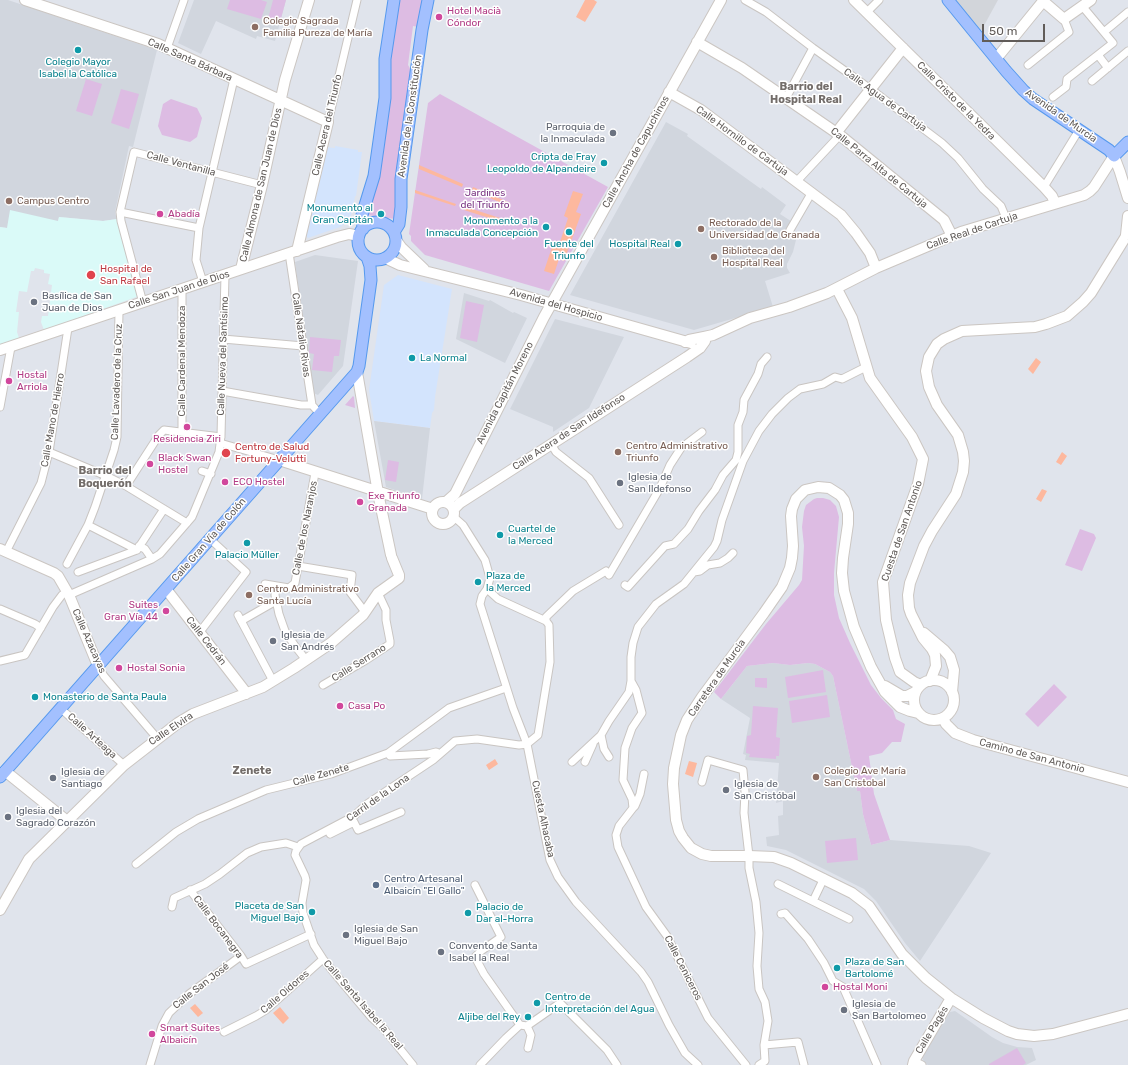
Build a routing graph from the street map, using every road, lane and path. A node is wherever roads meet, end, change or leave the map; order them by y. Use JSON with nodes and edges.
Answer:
{"nodes":[{"id":1,"x":25,"y":0,"type":"edge"},
{"id":2,"x":184,"y":0,"type":"edge"},
{"id":3,"x":309,"y":0,"type":"edge"},
{"id":4,"x":356,"y":0,"type":"edge"},
{"id":5,"x":394,"y":0,"type":"edge"},
{"id":6,"x":428,"y":0,"type":"edge"},
{"id":7,"x":721,"y":0,"type":"edge"},
{"id":8,"x":746,"y":0,"type":"edge"},
{"id":9,"x":854,"y":0,"type":"edge"},
{"id":10,"x":879,"y":0,"type":"edge"},
{"id":11,"x":948,"y":0,"type":"edge"},
{"id":12,"x":1092,"y":0,"type":"edge"},
{"id":13,"x":1044,"y":1,"type":"edge"},
{"id":14,"x":1083,"y":7,"type":"junction"},
{"id":15,"x":867,"y":12,"type":"junction"},
{"id":16,"x":1128,"y":12,"type":"edge"},
{"id":17,"x":1064,"y":19,"type":"junction"},
{"id":18,"x":1104,"y":32,"type":"junction"},
{"id":19,"x":697,"y":42,"type":"junction"},
{"id":20,"x":167,"y":48,"type":"junction"},
{"id":21,"x":813,"y":48,"type":"junction"},
{"id":22,"x":903,"y":48,"type":"junction"},
{"id":23,"x":1128,"y":51,"type":"edge"},
{"id":24,"x":1098,"y":55,"type":"junction"},
{"id":25,"x":996,"y":59,"type":"junction"},
{"id":26,"x":1028,"y":65,"type":"dead end"},
{"id":27,"x":1108,"y":68,"type":"junction"},
{"id":28,"x":234,"y":79,"type":"junction"},
{"id":29,"x":1092,"y":81,"type":"dead end"},
{"id":30,"x":871,"y":89,"type":"junction"},
{"id":31,"x":669,"y":92,"type":"junction"},
{"id":32,"x":1053,"y":97,"type":"dead end"},
{"id":33,"x":786,"y":98,"type":"junction"},
{"id":34,"x":280,"y":100,"type":"junction"},
{"id":35,"x":328,"y":122,"type":"junction"},
{"id":36,"x":1079,"y":130,"type":"junction"},
{"id":37,"x":838,"y":134,"type":"junction"},
{"id":38,"x":1128,"y":142,"type":"edge"},
{"id":39,"x":1114,"y":156,"type":"junction"},
{"id":40,"x":212,"y":172,"type":"junction"},
{"id":41,"x":1120,"y":172,"type":"junction"},
{"id":42,"x":1103,"y":174,"type":"junction"},
{"id":43,"x":797,"y":181,"type":"junction"},
{"id":44,"x":262,"y":185,"type":"junction"},
{"id":45,"x":1044,"y":187,"type":"junction"},
{"id":46,"x":812,"y":192,"type":"junction"},
{"id":47,"x":1128,"y":198,"type":"edge"},
{"id":48,"x":1055,"y":203,"type":"junction"},
{"id":49,"x":120,"y":212,"type":"junction"},
{"id":50,"x":1128,"y":216,"type":"edge"},
{"id":51,"x":1006,"y":218,"type":"junction"},
{"id":52,"x":199,"y":228,"type":"junction"},
{"id":53,"x":790,"y":230,"type":"dead end"},
{"id":54,"x":361,"y":232,"type":"junction"},
{"id":55,"x":1127,"y":234,"type":"edge"},
{"id":56,"x":395,"y":236,"type":"junction"},
{"id":57,"x":952,"y":236,"type":"junction"},
{"id":58,"x":293,"y":252,"type":"junction"},
{"id":59,"x":367,"y":257,"type":"junction"},
{"id":60,"x":384,"y":259,"type":"junction"},
{"id":61,"x":876,"y":268,"type":"junction"},
{"id":62,"x":240,"y":269,"type":"junction"},
{"id":63,"x":426,"y":270,"type":"junction"},
{"id":64,"x":225,"y":275,"type":"junction"},
{"id":65,"x":371,"y":280,"type":"junction"},
{"id":66,"x":203,"y":282,"type":"junction"},
{"id":67,"x":837,"y":289,"type":"junction"},
{"id":68,"x":182,"y":290,"type":"junction"},
{"id":69,"x":143,"y":303,"type":"junction"},
{"id":70,"x":552,"y":304,"type":"junction"},
{"id":71,"x":119,"y":310,"type":"junction"},
{"id":72,"x":738,"y":324,"type":"junction"},
{"id":73,"x":68,"y":328,"type":"junction"},
{"id":74,"x":224,"y":339,"type":"junction"},
{"id":75,"x":706,"y":340,"type":"junction"},
{"id":76,"x":685,"y":342,"type":"junction"},
{"id":77,"x":303,"y":346,"type":"junction"},
{"id":78,"x":11,"y":347,"type":"junction"},
{"id":79,"x":0,"y":350,"type":"edge"},
{"id":80,"x":687,"y":357,"type":"junction"},
{"id":81,"x":767,"y":357,"type":"dead end"},
{"id":82,"x":866,"y":367,"type":"junction"},
{"id":83,"x":357,"y":372,"type":"junction"},
{"id":84,"x":222,"y":391,"type":"junction"},
{"id":85,"x":312,"y":406,"type":"junction"},
{"id":86,"x":0,"y":407,"type":"edge"},
{"id":87,"x":320,"y":414,"type":"junction"},
{"id":88,"x":182,"y":432,"type":"junction"},
{"id":89,"x":702,"y":432,"type":"dead end"},
{"id":90,"x":220,"y":440,"type":"junction"},
{"id":91,"x":551,"y":444,"type":"junction"},
{"id":92,"x":49,"y":452,"type":"junction"},
{"id":93,"x":278,"y":460,"type":"junction"},
{"id":94,"x":734,"y":462,"type":"junction"},
{"id":95,"x":741,"y":466,"type":"junction"},
{"id":96,"x":202,"y":471,"type":"dead end"},
{"id":97,"x":315,"y":473,"type":"junction"},
{"id":98,"x":211,"y":474,"type":"junction"},
{"id":99,"x":106,"y":476,"type":"junction"},
{"id":100,"x":460,"y":483,"type":"junction"},
{"id":101,"x":126,"y":486,"type":"junction"},
{"id":102,"x":378,"y":493,"type":"junction"},
{"id":103,"x":471,"y":495,"type":"junction"},
{"id":104,"x":164,"y":509,"type":"junction"},
{"id":105,"x":433,"y":509,"type":"junction"},
{"id":106,"x":454,"y":513,"type":"junction"},
{"id":107,"x":188,"y":523,"type":"junction"},
{"id":108,"x":88,"y":525,"type":"junction"},
{"id":109,"x":619,"y":525,"type":"dead end"},
{"id":110,"x":210,"y":539,"type":"junction"},
{"id":111,"x":138,"y":548,"type":"junction"},
{"id":112,"x":3,"y":551,"type":"edge"},
{"id":113,"x":733,"y":553,"type":"dead end"},
{"id":114,"x":152,"y":560,"type":"junction"},
{"id":115,"x":67,"y":564,"type":"dead end"},
{"id":116,"x":298,"y":566,"type":"junction"},
{"id":117,"x":78,"y":572,"type":"dead end"},
{"id":118,"x":694,"y":572,"type":"junction"},
{"id":119,"x":264,"y":584,"type":"dead end"},
{"id":120,"x":276,"y":586,"type":"junction"},
{"id":121,"x":625,"y":586,"type":"dead end"},
{"id":122,"x":166,"y":589,"type":"junction"},
{"id":123,"x":487,"y":589,"type":"junction"},
{"id":124,"x":378,"y":593,"type":"junction"},
{"id":125,"x":68,"y":594,"type":"junction"},
{"id":126,"x":276,"y":601,"type":"junction"},
{"id":127,"x":0,"y":609,"type":"edge"},
{"id":128,"x":365,"y":612,"type":"junction"},
{"id":129,"x":546,"y":621,"type":"junction"},
{"id":130,"x":42,"y":628,"type":"junction"},
{"id":131,"x":920,"y":631,"type":"junction"},
{"id":132,"x":199,"y":633,"type":"junction"},
{"id":133,"x":306,"y":660,"type":"junction"},
{"id":134,"x":0,"y":661,"type":"edge"},
{"id":135,"x":98,"y":666,"type":"junction"},
{"id":136,"x":273,"y":681,"type":"junction"},
{"id":137,"x":631,"y":681,"type":"junction"},
{"id":138,"x":881,"y":684,"type":"junction"},
{"id":139,"x":323,"y":685,"type":"dead end"},
{"id":140,"x":922,"y":686,"type":"junction"},
{"id":141,"x":506,"y":688,"type":"junction"},
{"id":142,"x":952,"y":692,"type":"junction"},
{"id":143,"x":246,"y":694,"type":"junction"},
{"id":144,"x":60,"y":708,"type":"junction"},
{"id":145,"x":918,"y":713,"type":"junction"},
{"id":146,"x":943,"y":718,"type":"junction"},
{"id":147,"x":601,"y":735,"type":"junction"},
{"id":148,"x":157,"y":738,"type":"junction"},
{"id":149,"x":594,"y":742,"type":"junction"},
{"id":150,"x":527,"y":744,"type":"junction"},
{"id":151,"x":388,"y":752,"type":"junction"},
{"id":152,"x":440,"y":754,"type":"junction"},
{"id":153,"x":609,"y":757,"type":"dead end"},
{"id":154,"x":572,"y":762,"type":"dead end"},
{"id":155,"x":585,"y":762,"type":"dead end"},
{"id":156,"x":124,"y":764,"type":"junction"},
{"id":157,"x":2,"y":772,"type":"edge"},
{"id":158,"x":644,"y":774,"type":"dead end"},
{"id":159,"x":702,"y":782,"type":"dead end"},
{"id":160,"x":1128,"y":782,"type":"edge"},
{"id":161,"x":633,"y":808,"type":"junction"},
{"id":162,"x":401,"y":812,"type":"dead end"},
{"id":163,"x":66,"y":821,"type":"junction"},
{"id":164,"x":314,"y":838,"type":"junction"},
{"id":165,"x":298,"y":847,"type":"junction"},
{"id":166,"x":749,"y":856,"type":"junction"},
{"id":167,"x":136,"y":864,"type":"dead end"},
{"id":168,"x":822,"y":881,"type":"junction"},
{"id":169,"x":778,"y":884,"type":"dead end"},
{"id":170,"x":475,"y":885,"type":"dead end"},
{"id":171,"x":190,"y":890,"type":"junction"},
{"id":172,"x":813,"y":901,"type":"junction"},
{"id":173,"x":172,"y":907,"type":"dead end"},
{"id":174,"x":0,"y":910,"type":"edge"},
{"id":175,"x":781,"y":914,"type":"dead end"},
{"id":176,"x":849,"y":919,"type":"dead end"},
{"id":177,"x":309,"y":935,"type":"junction"},
{"id":178,"x":241,"y":956,"type":"junction"},
{"id":179,"x":323,"y":959,"type":"junction"},
{"id":180,"x":951,"y":998,"type":"junction"},
{"id":181,"x":1128,"y":1014,"type":"edge"},
{"id":182,"x":524,"y":1026,"type":"junction"},
{"id":183,"x":224,"y":1032,"type":"dead end"},
{"id":184,"x":764,"y":1045,"type":"junction"},
{"id":185,"x":528,"y":1048,"type":"dead end"},
{"id":186,"x":914,"y":1064,"type":"edge"},
{"id":187,"x":150,"y":1065,"type":"edge"},
{"id":188,"x":413,"y":1065,"type":"edge"},
{"id":189,"x":480,"y":1065,"type":"edge"},
{"id":190,"x":617,"y":1065,"type":"edge"},
{"id":191,"x":698,"y":1065,"type":"edge"},
{"id":192,"x":746,"y":1065,"type":"edge"},
{"id":193,"x":759,"y":1065,"type":"edge"},
{"id":194,"x":804,"y":1065,"type":"edge"},
{"id":195,"x":877,"y":1065,"type":"edge"}],
"edges":[{"from":1,"to":20,"type":"main road","name":"Calle Santa Bárbara"},
{"from":2,"to":20,"type":"street"},
{"from":3,"to":34,"type":"main road","name":"Calle Almona de San Juan de Dios"},
{"from":4,"to":35,"type":"street","name":"Calle Acera del Triunfo"},
{"from":5,"to":54,"type":"main road"},
{"from":6,"to":56,"type":"main road","name":"Avenida de la Constitución"},
{"from":7,"to":19,"type":"main road","name":"Calle Ancha de Capuchinos"},
{"from":8,"to":21,"type":"street","name":"Calle Agua de Cartuja"},
{"from":9,"to":15,"type":"main road","name":"Calle Cristo de la Yedra"},
{"from":10,"to":15,"type":"street"},
{"from":11,"to":25,"type":"main road","name":"Avenida de Murcia"},
{"from":12,"to":14,"type":"main road"},
{"from":13,"to":17,"type":"main road"},
{"from":13,"to":25,"type":"main road"},
{"from":14,"to":17,"type":"main road"},
{"from":14,"to":18,"type":"street"},
{"from":15,"to":22,"type":"main road","name":"Calle Cristo de la Yedra"},
{"from":16,"to":18,"type":"street"},
{"from":17,"to":26,"type":"street"},
{"from":18,"to":24,"type":"street"},
{"from":19,"to":31,"type":"main road","name":"Calle Ancha de Capuchinos"},
{"from":19,"to":33,"type":"main road","name":"Calle Parra Alta de Cartuja"},
{"from":20,"to":28,"type":"main road","name":"Calle Santa Bárbara"},
{"from":21,"to":30,"type":"street","name":"Calle Agua de Cartuja"},
{"from":21,"to":33,"type":"street"},
{"from":22,"to":30,"type":"main road"},
{"from":22,"to":45,"type":"main road","name":"Calle Cristo de la Yedra"},
{"from":23,"to":27,"type":"street"},
{"from":24,"to":27,"type":"street"},
{"from":24,"to":32,"type":"street"},
{"from":25,"to":36,"type":"main road","name":"Avenida de Murcia"},
{"from":27,"to":29,"type":"street"},
{"from":28,"to":34,"type":"main road","name":"Calle Santa Bárbara"},
{"from":28,"to":40,"type":"street"},
{"from":30,"to":37,"type":"main road"},
{"from":30,"to":51,"type":"street","name":"Calle Agua de Cartuja"},
{"from":31,"to":43,"type":"main road","name":"Calle Hornillo de Cartuja"},
{"from":31,"to":70,"type":"main road","name":"Calle Ancha de Capuchinos"},
{"from":33,"to":37,"type":"main road","name":"Calle Parra Alta de Cartuja"},
{"from":34,"to":35,"type":"main road","name":"Calle Santa Bárbara"},
{"from":34,"to":44,"type":"main road","name":"Calle Almona de San Juan de Dios"},
{"from":35,"to":58,"type":"main road","name":"Calle Acera del Triunfo"},
{"from":36,"to":39,"type":"main road","name":"Avenida de Murcia"},
{"from":36,"to":45,"type":"street"},
{"from":37,"to":43,"type":"street"},
{"from":37,"to":57,"type":"main road","name":"Calle Parra Alta de Cartuja"},
{"from":38,"to":39,"type":"main road"},
{"from":39,"to":41,"type":"main road"},
{"from":39,"to":42,"type":"main road","name":"Calle Real de Cartuja"},
{"from":40,"to":44,"type":"street","name":"Calle Ventanilla"},
{"from":40,"to":49,"type":"street","name":"Calle Ventanilla"},
{"from":40,"to":52,"type":"street"},
{"from":41,"to":42,"type":"main road"},
{"from":41,"to":47,"type":"main road"},
{"from":42,"to":48,"type":"main road","name":"Calle Real de Cartuja"},
{"from":43,"to":46,"type":"main road","name":"Calle Hornillo de Cartuja"},
{"from":44,"to":62,"type":"main road","name":"Calle Almona de San Juan de Dios"},
{"from":45,"to":48,"type":"main road","name":"Calle Cristo de la Yedra"},
{"from":46,"to":53,"type":"street"},
{"from":46,"to":61,"type":"main road","name":"Calle Hornillo de Cartuja"},
{"from":48,"to":51,"type":"main road","name":"Calle Real de Cartuja"},
{"from":49,"to":52,"type":"street"},
{"from":49,"to":69,"type":"street","name":"Calle Ventanilla"},
{"from":50,"to":55,"type":"main road"},
{"from":51,"to":57,"type":"main road","name":"Calle Real de Cartuja"},
{"from":52,"to":66,"type":"street"},
{"from":54,"to":56,"type":"main road"},
{"from":54,"to":58,"type":"main road","name":"Calle San Juan de Dios"},
{"from":54,"to":59,"type":"main road"},
{"from":55,"to":131,"type":"main road"},
{"from":56,"to":60,"type":"main road"},
{"from":56,"to":63,"type":"main road","name":"Avenida del Hospicio"},
{"from":57,"to":61,"type":"main road","name":"Calle Real de Cartuja"},
{"from":58,"to":62,"type":"main road","name":"Calle San Juan de Dios"},
{"from":58,"to":77,"type":"street","name":"Calle Natalio Rivas"},
{"from":59,"to":60,"type":"main road"},
{"from":59,"to":65,"type":"main road"},
{"from":60,"to":63,"type":"main road","name":"Avenida del Hospicio"},
{"from":60,"to":65,"type":"main road"},
{"from":61,"to":67,"type":"main road","name":"Calle Real de Cartuja"},
{"from":62,"to":64,"type":"main road","name":"Calle San Juan de Dios"},
{"from":63,"to":70,"type":"main road","name":"Avenida del Hospicio"},
{"from":64,"to":66,"type":"main road","name":"Calle San Juan de Dios"},
{"from":64,"to":74,"type":"street","name":"Calle Nueva del Santísimo"},
{"from":65,"to":83,"type":"main road"},
{"from":66,"to":68,"type":"main road","name":"Calle San Juan de Dios"},
{"from":67,"to":72,"type":"main road","name":"Calle Real de Cartuja"},
{"from":67,"to":82,"type":"main road","name":"Cuesta de San Antonio"},
{"from":68,"to":69,"type":"main road","name":"Calle San Juan de Dios"},
{"from":68,"to":88,"type":"street","name":"Calle Cardenal Mendoza"},
{"from":69,"to":71,"type":"main road","name":"Calle San Juan de Dios"},
{"from":70,"to":76,"type":"main road","name":"Avenida del Hospicio"},
{"from":70,"to":100,"type":"main road","name":"Avenida Capitán Moreno"},
{"from":71,"to":73,"type":"main road","name":"Calle San Juan de Dios"},
{"from":71,"to":99,"type":"street","name":"Calle Lavadero de la Cruz"},
{"from":72,"to":75,"type":"main road","name":"Calle Acera de San Ildefonso"},
{"from":72,"to":76,"type":"main road"},
{"from":73,"to":78,"type":"main road","name":"Calle San Juan de Dios"},
{"from":73,"to":92,"type":"street","name":"Calle Mano de Hierro"},
{"from":74,"to":77,"type":"street"},
{"from":74,"to":84,"type":"street","name":"Calle Nueva del Santísimo"},
{"from":75,"to":76,"type":"main road","name":"Calle Acera de San Ildefonso"},
{"from":75,"to":80,"type":"main road","name":"Calle Acera de San Ildefonso"},
{"from":76,"to":80,"type":"main road"},
{"from":77,"to":85,"type":"street","name":"Calle Natalio Rivas"},
{"from":78,"to":79,"type":"main road","name":"Calle San Juan de Dios"},
{"from":78,"to":86,"type":"street"},
{"from":80,"to":91,"type":"main road","name":"Calle Acera de San Ildefonso"},
{"from":81,"to":94,"type":"street"},
{"from":82,"to":95,"type":"street"},
{"from":82,"to":140,"type":"main road","name":"Cuesta de San Antonio"},
{"from":83,"to":87,"type":"main road","name":"Calle Gran Vía de Colón"},
{"from":83,"to":102,"type":"main road"},
{"from":84,"to":85,"type":"street"},
{"from":84,"to":90,"type":"street","name":"Calle Nueva del Santísimo"},
{"from":85,"to":87,"type":"street"},
{"from":87,"to":93,"type":"main road","name":"Calle Gran Vía de Colón"},
{"from":88,"to":90,"type":"street"},
{"from":88,"to":101,"type":"street"},
{"from":89,"to":129,"type":"street"},
{"from":90,"to":93,"type":"street"},
{"from":90,"to":98,"type":"street","name":"Calle Nueva del Santísimo"},
{"from":91,"to":103,"type":"main road","name":"Calle Acera de San Ildefonso"},
{"from":91,"to":109,"type":"street"},
{"from":92,"to":99,"type":"street"},
{"from":92,"to":112,"type":"street","name":"Calle Mano de Hierro"},
{"from":93,"to":97,"type":"main road"},
{"from":93,"to":110,"type":"main road","name":"Calle Gran Vía de Colón"},
{"from":94,"to":95,"type":"street"},
{"from":94,"to":121,"type":"street"},
{"from":95,"to":118,"type":"street"},
{"from":96,"to":98,"type":"street"},
{"from":97,"to":102,"type":"main road"},
{"from":97,"to":116,"type":"street","name":"Calle de los Naranjos"},
{"from":98,"to":107,"type":"street","name":"Calle Nueva del Santísimo"},
{"from":99,"to":101,"type":"street"},
{"from":99,"to":108,"type":"street","name":"Calle Lavadero de la Cruz"},
{"from":100,"to":103,"type":"main road"},
{"from":100,"to":106,"type":"main road","name":"Avenida Capitán Moreno"},
{"from":101,"to":104,"type":"street"},
{"from":102,"to":105,"type":"main road"},
{"from":102,"to":124,"type":"main road","name":"Calle Elvira"},
{"from":103,"to":106,"type":"main road","name":"Calle Acera de San Ildefonso"},
{"from":104,"to":107,"type":"street"},
{"from":104,"to":111,"type":"street"},
{"from":105,"to":106,"type":"main road"},
{"from":105,"to":106,"type":"main road"},
{"from":106,"to":123,"type":"street"},
{"from":107,"to":114,"type":"street","name":"Calle Nueva del Santísimo"},
{"from":108,"to":111,"type":"street"},
{"from":108,"to":115,"type":"street","name":"Calle Lavadero de la Cruz"},
{"from":110,"to":122,"type":"main road","name":"Calle Gran Vía de Colón"},
{"from":110,"to":132,"type":"street"},
{"from":111,"to":114,"type":"street"},
{"from":111,"to":117,"type":"street"},
{"from":112,"to":125,"type":"main road","name":"Calle Azacayas"},
{"from":113,"to":118,"type":"street"},
{"from":114,"to":125,"type":"street","name":"Calle Nueva del Santísimo"},
{"from":116,"to":120,"type":"street","name":"Calle de los Naranjos"},
{"from":116,"to":128,"type":"street"},
{"from":118,"to":137,"type":"street"},
{"from":119,"to":120,"type":"street"},
{"from":120,"to":126,"type":"street"},
{"from":122,"to":132,"type":"main road","name":"Calle Cedrán"},
{"from":122,"to":135,"type":"main road","name":"Calle Gran Vía de Colón"},
{"from":123,"to":129,"type":"street"},
{"from":123,"to":141,"type":"street","name":"Cuesta Alhacaba"},
{"from":124,"to":128,"type":"main road","name":"Calle Elvira"},
{"from":124,"to":139,"type":"street","name":"Calle Serrano"},
{"from":125,"to":130,"type":"street"},
{"from":125,"to":135,"type":"main road","name":"Calle Azacayas"},
{"from":126,"to":133,"type":"street"},
{"from":126,"to":136,"type":"street"},
{"from":127,"to":130,"type":"street"},
{"from":128,"to":133,"type":"main road","name":"Calle Elvira"},
{"from":129,"to":150,"type":"street"},
{"from":130,"to":134,"type":"street"},
{"from":131,"to":140,"type":"main road"},
{"from":131,"to":142,"type":"main road"},
{"from":132,"to":143,"type":"main road","name":"Calle Cedrán"},
{"from":133,"to":136,"type":"main road","name":"Calle Elvira"},
{"from":135,"to":144,"type":"main road","name":"Calle Gran Vía de Colón"},
{"from":135,"to":148,"type":"street","name":"Calle Azacayas"},
{"from":136,"to":143,"type":"main road","name":"Calle Elvira"},
{"from":137,"to":147,"type":"street"},
{"from":137,"to":161,"type":"street"},
{"from":138,"to":140,"type":"main road","name":"Carretera de Murcia"},
{"from":138,"to":145,"type":"main road","name":"Carretera de Murcia"},
{"from":138,"to":166,"type":"main road","name":"Carretera de Murcia"},
{"from":140,"to":142,"type":"main road"},
{"from":140,"to":145,"type":"main road"},
{"from":141,"to":150,"type":"street","name":"Cuesta Alhacaba"},
{"from":141,"to":151,"type":"street","name":"Calle Zenete"},
{"from":142,"to":146,"type":"main road"},
{"from":143,"to":148,"type":"main road","name":"Calle Elvira"},
{"from":144,"to":156,"type":"street","name":"Calle Arteaga"},
{"from":144,"to":157,"type":"main road","name":"Calle Gran Vía de Colón"},
{"from":145,"to":146,"type":"main road"},
{"from":146,"to":160,"type":"main road","name":"Camino de San Antonio"},
{"from":147,"to":149,"type":"street"},
{"from":147,"to":153,"type":"street"},
{"from":148,"to":156,"type":"main road","name":"Calle Elvira"},
{"from":149,"to":154,"type":"street"},
{"from":149,"to":155,"type":"street"},
{"from":150,"to":152,"type":"street","name":"Carril de la Lona"},
{"from":150,"to":191,"type":"street","name":"Cuesta Alhacaba"},
{"from":151,"to":152,"type":"street"},
{"from":151,"to":167,"type":"street","name":"Calle Zenete"},
{"from":152,"to":164,"type":"street","name":"Carril de la Lona"},
{"from":156,"to":163,"type":"main road","name":"Calle Elvira"},
{"from":157,"to":163,"type":"main road"},
{"from":158,"to":161,"type":"street"},
{"from":159,"to":166,"type":"street"},
{"from":161,"to":192,"type":"street","name":"Calle Ceniceros"},
{"from":162,"to":164,"type":"street","name":"Carril de la Lona"},
{"from":163,"to":174,"type":"main road","name":"Calle Elvira"},
{"from":164,"to":165,"type":"street","name":"Carril de la Lona"},
{"from":165,"to":171,"type":"street"},
{"from":165,"to":177,"type":"street"},
{"from":166,"to":168,"type":"main road","name":"Carretera de Murcia"},
{"from":166,"to":184,"type":"street"},
{"from":168,"to":172,"type":"street"},
{"from":168,"to":180,"type":"main road","name":"Carretera de Murcia"},
{"from":169,"to":172,"type":"street"},
{"from":170,"to":182,"type":"street"},
{"from":171,"to":173,"type":"street"},
{"from":171,"to":178,"type":"street","name":"Calle Bocanegra"},
{"from":172,"to":176,"type":"street"},
{"from":175,"to":195,"type":"street"},
{"from":177,"to":178,"type":"street","name":"Calle Bocanegra"},
{"from":177,"to":179,"type":"street","name":"Calle Santa Isabel la Real"},
{"from":178,"to":187,"type":"street","name":"Calle San José"},
{"from":179,"to":183,"type":"street","name":"Calle Oidores"},
{"from":179,"to":188,"type":"street","name":"Calle Santa Isabel la Real"},
{"from":180,"to":181,"type":"main road","name":"Carretera de Murcia"},
{"from":180,"to":186,"type":"main road","name":"Calle Pagés"},
{"from":182,"to":185,"type":"street"},
{"from":182,"to":189,"type":"street"},
{"from":182,"to":190,"type":"street"},
{"from":184,"to":193,"type":"street"},
{"from":184,"to":194,"type":"street"}]}
